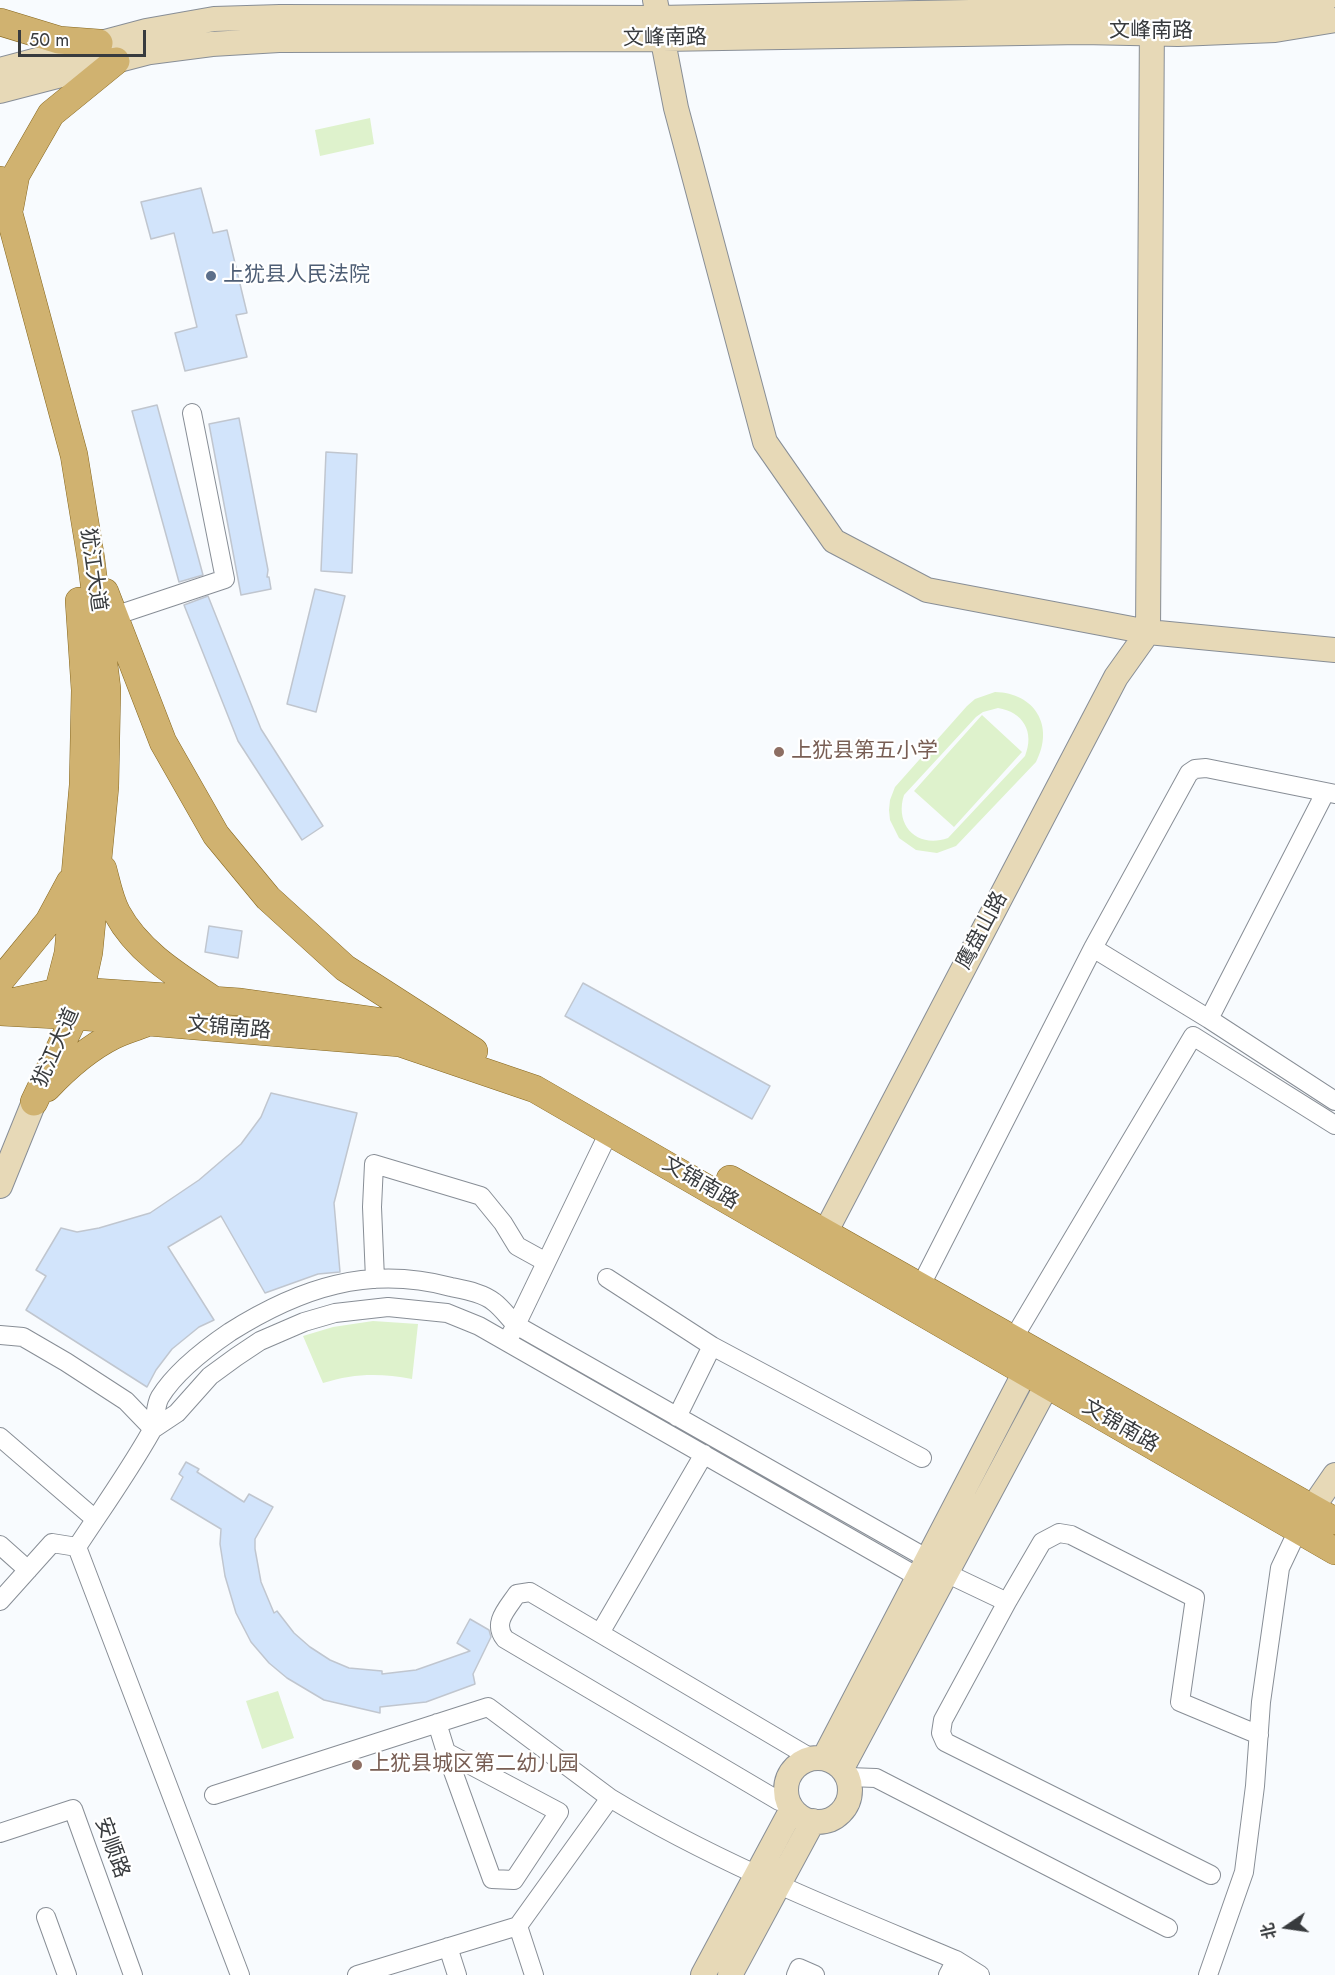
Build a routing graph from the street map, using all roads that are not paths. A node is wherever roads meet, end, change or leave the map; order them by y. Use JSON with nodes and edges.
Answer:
{"nodes":[{"id":1,"x":719,"y":0,"type":"edge"},
{"id":2,"x":1324,"y":0,"type":"edge"},
{"id":3,"x":1218,"y":14,"type":"edge"},
{"id":4,"x":939,"y":16,"type":"edge"},
{"id":5,"x":687,"y":17,"type":"junction"},
{"id":6,"x":658,"y":19,"type":"edge"},
{"id":7,"x":1335,"y":20,"type":"edge"},
{"id":8,"x":0,"y":22,"type":"edge"},
{"id":9,"x":1152,"y":23,"type":"junction"},
{"id":10,"x":107,"y":52,"type":"junction"},
{"id":11,"x":0,"y":70,"type":"edge"},
{"id":12,"x":0,"y":91,"type":"edge"},
{"id":13,"x":0,"y":180,"type":"edge"},
{"id":14,"x":9,"y":214,"type":"junction"},
{"id":15,"x":0,"y":253,"type":"edge"},
{"id":16,"x":192,"y":413,"type":"dead end"},
{"id":17,"x":92,"y":559,"type":"junction"},
{"id":18,"x":114,"y":616,"type":"junction"},
{"id":19,"x":1148,"y":632,"type":"junction"},
{"id":20,"x":1335,"y":650,"type":"edge"},
{"id":21,"x":1330,"y":793,"type":"edge"},
{"id":22,"x":99,"y":852,"type":"junction"},
{"id":23,"x":76,"y":870,"type":"junction"},
{"id":24,"x":1094,"y":948,"type":"junction"},
{"id":25,"x":0,"y":981,"type":"edge"},
{"id":26,"x":215,"y":1000,"type":"junction"},
{"id":27,"x":66,"y":1004,"type":"junction"},
{"id":28,"x":0,"y":1005,"type":"edge"},
{"id":29,"x":0,"y":1011,"type":"edge"},
{"id":30,"x":1209,"y":1018,"type":"junction"},
{"id":31,"x":150,"y":1022,"type":"junction"},
{"id":32,"x":474,"y":1051,"type":"junction"},
{"id":33,"x":1335,"y":1101,"type":"edge"},
{"id":34,"x":34,"y":1102,"type":"junction"},
{"id":35,"x":1335,"y":1125,"type":"edge"},
{"id":36,"x":609,"y":1132,"type":"junction"},
{"id":37,"x":0,"y":1186,"type":"edge"},
{"id":38,"x":825,"y":1233,"type":"junction"},
{"id":39,"x":546,"y":1262,"type":"junction"},
{"id":40,"x":608,"y":1278,"type":"dead end"},
{"id":41,"x":370,"y":1280,"type":"junction"},
{"id":42,"x":438,"y":1284,"type":"junction"},
{"id":43,"x":920,"y":1287,"type":"junction"},
{"id":44,"x":368,"y":1308,"type":"junction"},
{"id":45,"x":433,"y":1312,"type":"junction"},
{"id":46,"x":516,"y":1325,"type":"junction"},
{"id":47,"x":0,"y":1335,"type":"edge"},
{"id":48,"x":1013,"y":1339,"type":"junction"},
{"id":49,"x":507,"y":1341,"type":"junction"},
{"id":50,"x":712,"y":1346,"type":"junction"},
{"id":51,"x":189,"y":1364,"type":"junction"},
{"id":52,"x":1036,"y":1379,"type":"junction"},
{"id":53,"x":205,"y":1382,"type":"junction"},
{"id":54,"x":677,"y":1417,"type":"junction"},
{"id":55,"x":153,"y":1429,"type":"junction"},
{"id":56,"x":0,"y":1437,"type":"edge"},
{"id":57,"x":704,"y":1454,"type":"junction"},
{"id":58,"x":922,"y":1458,"type":"dead end"},
{"id":59,"x":1335,"y":1474,"type":"edge"},
{"id":60,"x":96,"y":1519,"type":"junction"},
{"id":61,"x":1315,"y":1519,"type":"edge"},
{"id":62,"x":0,"y":1545,"type":"edge"},
{"id":63,"x":77,"y":1547,"type":"junction"},
{"id":64,"x":1335,"y":1551,"type":"edge"},
{"id":65,"x":28,"y":1570,"type":"junction"},
{"id":66,"x":932,"y":1571,"type":"junction"},
{"id":67,"x":0,"y":1601,"type":"edge"},
{"id":68,"x":1007,"y":1602,"type":"junction"},
{"id":69,"x":600,"y":1633,"type":"junction"},
{"id":70,"x":437,"y":1723,"type":"junction"},
{"id":71,"x":1258,"y":1735,"type":"junction"},
{"id":72,"x":446,"y":1752,"type":"junction"},
{"id":73,"x":831,"y":1765,"type":"junction"},
{"id":74,"x":214,"y":1795,"type":"dead end"},
{"id":75,"x":610,"y":1798,"type":"junction"},
{"id":76,"x":790,"y":1804,"type":"junction"},
{"id":77,"x":813,"y":1821,"type":"junction"},
{"id":78,"x":0,"y":1833,"type":"edge"},
{"id":79,"x":757,"y":1874,"type":"junction"},
{"id":80,"x":1211,"y":1875,"type":"dead end"},
{"id":81,"x":779,"y":1885,"type":"junction"},
{"id":82,"x":46,"y":1917,"type":"dead end"},
{"id":83,"x":518,"y":1926,"type":"junction"},
{"id":84,"x":1168,"y":1928,"type":"dead end"},
{"id":85,"x":448,"y":1947,"type":"junction"},
{"id":86,"x":955,"y":1970,"type":"edge"},
{"id":87,"x":377,"y":1972,"type":"edge"},
{"id":88,"x":67,"y":1975,"type":"edge"},
{"id":89,"x":133,"y":1975,"type":"edge"},
{"id":90,"x":240,"y":1975,"type":"edge"},
{"id":91,"x":357,"y":1975,"type":"edge"},
{"id":92,"x":457,"y":1975,"type":"edge"},
{"id":93,"x":534,"y":1975,"type":"edge"},
{"id":94,"x":703,"y":1975,"type":"edge"},
{"id":95,"x":729,"y":1975,"type":"edge"},
{"id":96,"x":796,"y":1975,"type":"edge"},
{"id":97,"x":815,"y":1975,"type":"edge"},
{"id":98,"x":980,"y":1975,"type":"edge"},
{"id":99,"x":1208,"y":1975,"type":"edge"}],
"edges":[{"from":1,"to":5,"type":"street"},
{"from":2,"to":3,"type":"street","name":"文峰南路"},
{"from":3,"to":7,"type":"street","name":"文峰南路"},
{"from":3,"to":9,"type":"street","name":"文峰南路"},
{"from":4,"to":5,"type":"street","name":"文峰南路"},
{"from":4,"to":6,"type":"street","name":"文峰南路"},
{"from":4,"to":9,"type":"street","name":"文峰南路"},
{"from":5,"to":6,"type":"street","name":"文峰南路"},
{"from":6,"to":10,"type":"street","name":"文峰南路"},
{"from":6,"to":19,"type":"street"},
{"from":8,"to":10,"type":"main road"},
{"from":9,"to":19,"type":"street"},
{"from":10,"to":11,"type":"street","name":"文峰南路"},
{"from":10,"to":12,"type":"street","name":"文峰南路"},
{"from":10,"to":14,"type":"main road"},
{"from":13,"to":14,"type":"main road","name":"犹江大道"},
{"from":14,"to":17,"type":"main road","name":"犹江大道"},
{"from":15,"to":23,"type":"main road","name":"犹江大道"},
{"from":16,"to":18,"type":"street"},
{"from":17,"to":18,"type":"main road"},
{"from":17,"to":22,"type":"main road","name":"犹江大道"},
{"from":18,"to":32,"type":"main road"},
{"from":19,"to":20,"type":"street"},
{"from":19,"to":38,"type":"street","name":"鹰盘山路"},
{"from":21,"to":24,"type":"street"},
{"from":21,"to":30,"type":"street"},
{"from":22,"to":26,"type":"main road"},
{"from":22,"to":27,"type":"main road","name":"犹江大道"},
{"from":23,"to":25,"type":"main road"},
{"from":23,"to":27,"type":"main road","name":"犹江大道"},
{"from":24,"to":30,"type":"street"},
{"from":24,"to":43,"type":"street"},
{"from":26,"to":27,"type":"main road","name":"文锦南路"},
{"from":26,"to":32,"type":"main road","name":"文锦南路"},
{"from":27,"to":28,"type":"main road","name":"文锦南路"},
{"from":27,"to":29,"type":"main road","name":"文锦南路"},
{"from":27,"to":31,"type":"main road","name":"文锦南路"},
{"from":27,"to":34,"type":"main road","name":"犹江大道"},
{"from":30,"to":33,"type":"street"},
{"from":31,"to":34,"type":"main road"},
{"from":31,"to":36,"type":"main road","name":"文锦南路"},
{"from":32,"to":38,"type":"main road","name":"文锦南路"},
{"from":34,"to":37,"type":"street"},
{"from":35,"to":48,"type":"street"},
{"from":36,"to":39,"type":"street"},
{"from":36,"to":52,"type":"main road","name":"文锦南路"},
{"from":38,"to":43,"type":"main road","name":"文锦南路"},
{"from":39,"to":41,"type":"street"},
{"from":39,"to":46,"type":"street"},
{"from":40,"to":50,"type":"street"},
{"from":41,"to":42,"type":"street"},
{"from":41,"to":44,"type":"street"},
{"from":41,"to":51,"type":"street"},
{"from":42,"to":45,"type":"street"},
{"from":42,"to":46,"type":"street"},
{"from":43,"to":48,"type":"main road","name":"文锦南路"},
{"from":44,"to":45,"type":"street"},
{"from":44,"to":53,"type":"street"},
{"from":45,"to":49,"type":"street"},
{"from":46,"to":49,"type":"street"},
{"from":46,"to":54,"type":"street"},
{"from":47,"to":55,"type":"street"},
{"from":48,"to":61,"type":"main road","name":"文锦南路"},
{"from":49,"to":57,"type":"street"},
{"from":50,"to":54,"type":"street"},
{"from":50,"to":58,"type":"street"},
{"from":51,"to":53,"type":"street"},
{"from":51,"to":55,"type":"street"},
{"from":52,"to":61,"type":"main road","name":"文锦南路"},
{"from":52,"to":66,"type":"street"},
{"from":53,"to":55,"type":"street"},
{"from":54,"to":66,"type":"street"},
{"from":55,"to":60,"type":"street"},
{"from":56,"to":60,"type":"street"},
{"from":57,"to":66,"type":"street"},
{"from":57,"to":69,"type":"street"},
{"from":59,"to":61,"type":"street"},
{"from":60,"to":63,"type":"street"},
{"from":61,"to":64,"type":"main road","name":"文锦南路"},
{"from":61,"to":71,"type":"street"},
{"from":62,"to":65,"type":"street"},
{"from":63,"to":65,"type":"street"},
{"from":63,"to":90,"type":"street"},
{"from":65,"to":67,"type":"street"},
{"from":66,"to":68,"type":"street"},
{"from":66,"to":73,"type":"street"},
{"from":68,"to":71,"type":"street"},
{"from":68,"to":80,"type":"street"},
{"from":69,"to":73,"type":"street"},
{"from":69,"to":76,"type":"street"},
{"from":70,"to":72,"type":"street"},
{"from":70,"to":74,"type":"street"},
{"from":70,"to":75,"type":"street"},
{"from":71,"to":99,"type":"street"},
{"from":72,"to":72,"type":"street"},
{"from":73,"to":76,"type":"street"},
{"from":73,"to":77,"type":"street"},
{"from":73,"to":84,"type":"street"},
{"from":75,"to":79,"type":"street"},
{"from":75,"to":83,"type":"street"},
{"from":76,"to":77,"type":"street"},
{"from":76,"to":79,"type":"street"},
{"from":77,"to":81,"type":"street"},
{"from":78,"to":89,"type":"street","name":"安顺路"},
{"from":79,"to":81,"type":"street"},
{"from":79,"to":94,"type":"street"},
{"from":81,"to":86,"type":"street"},
{"from":81,"to":95,"type":"street"},
{"from":82,"to":88,"type":"street"},
{"from":83,"to":85,"type":"street"},
{"from":83,"to":93,"type":"street"},
{"from":85,"to":87,"type":"street"},
{"from":85,"to":92,"type":"street"},
{"from":86,"to":98,"type":"street"},
{"from":87,"to":91,"type":"street"},
{"from":96,"to":97,"type":"street"}]}
